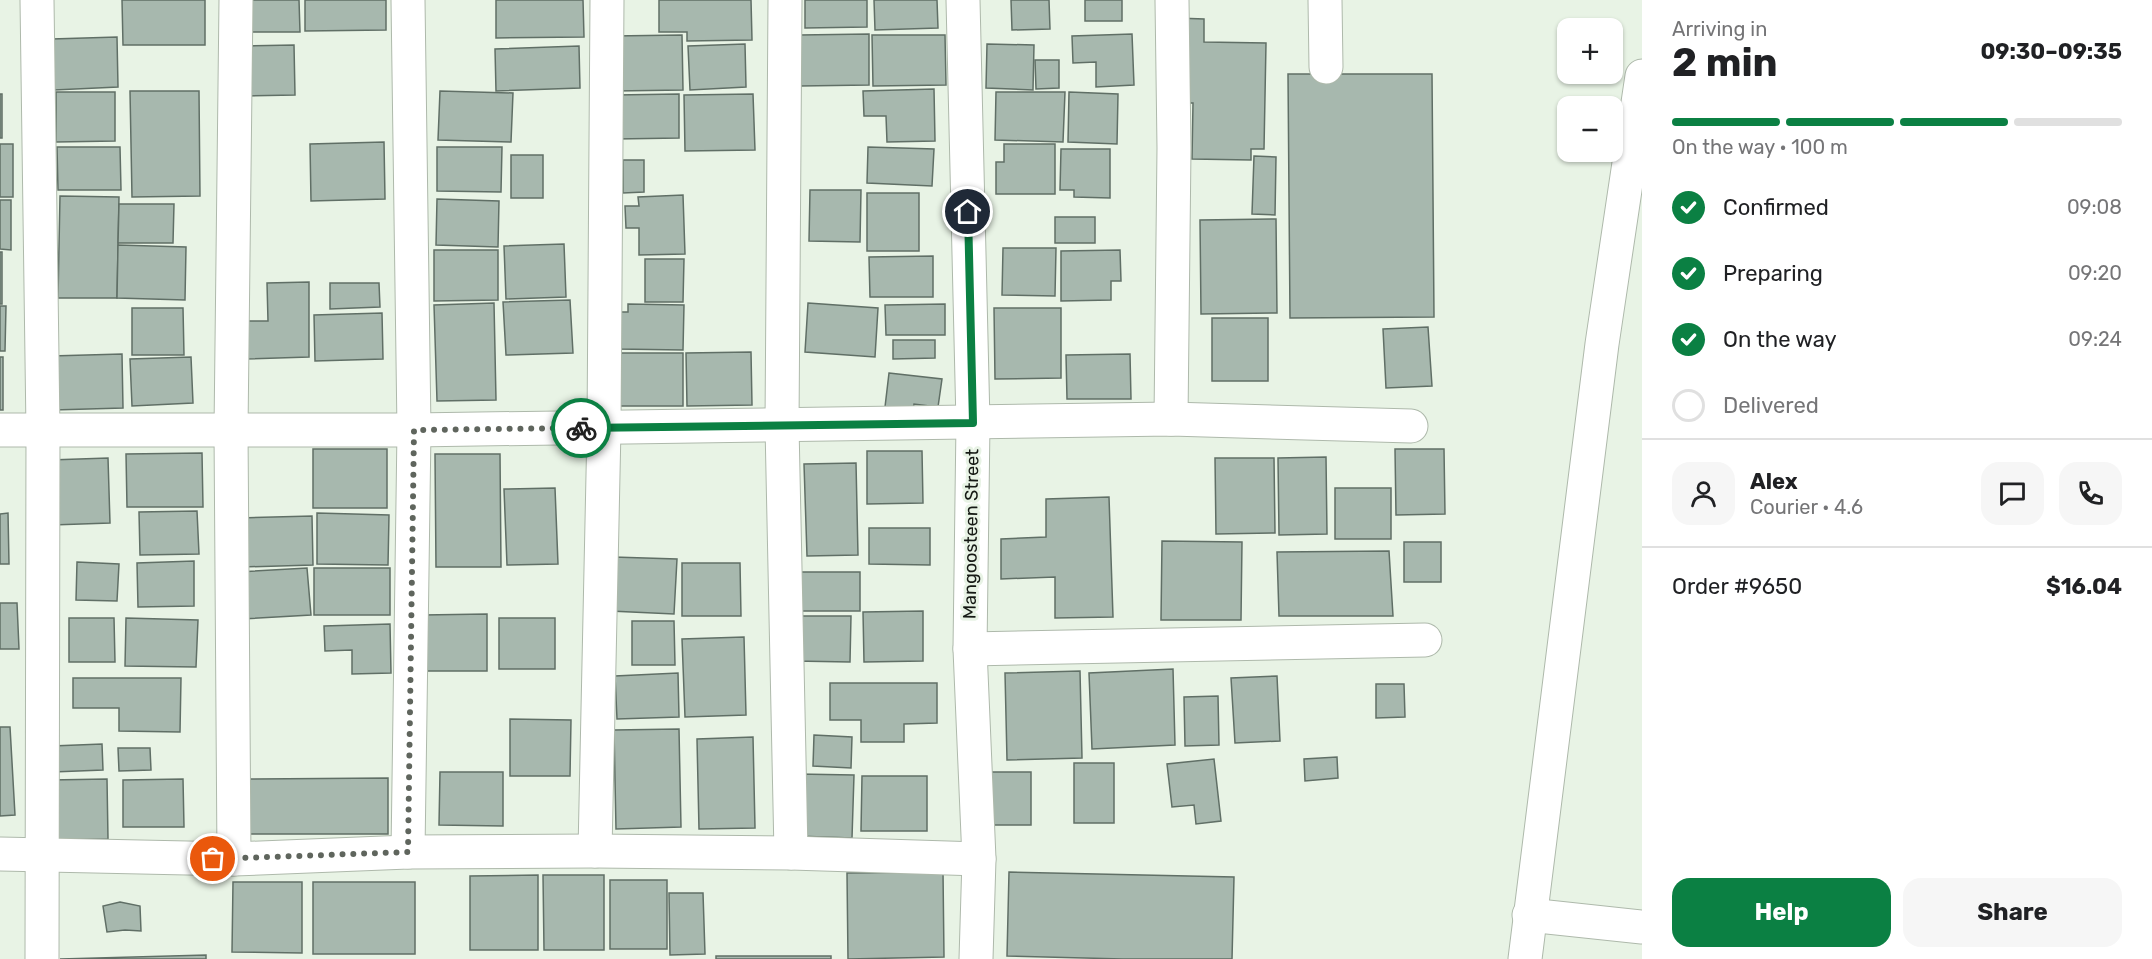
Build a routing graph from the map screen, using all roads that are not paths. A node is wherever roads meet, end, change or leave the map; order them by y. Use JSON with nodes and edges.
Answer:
{"nodes":[{"id":1,"x":37,"y":0,"type":"edge"},
{"id":2,"x":236,"y":0,"type":"edge"},
{"id":3,"x":408,"y":0,"type":"edge"},
{"id":4,"x":607,"y":0,"type":"edge"},
{"id":5,"x":785,"y":0,"type":"edge"},
{"id":6,"x":963,"y":0,"type":"edge"},
{"id":7,"x":1172,"y":0,"type":"edge"},
{"id":8,"x":1325,"y":0,"type":"edge"},
{"id":9,"x":1326,"y":67,"type":"dead end"},
{"id":10,"x":1642,"y":76,"type":"edge"},
{"id":11,"x":1171,"y":419,"type":"junction"},
{"id":12,"x":973,"y":423,"type":"junction"},
{"id":13,"x":782,"y":426,"type":"junction"},
{"id":14,"x":1411,"y":426,"type":"dead end"},
{"id":15,"x":604,"y":428,"type":"junction"},
{"id":16,"x":0,"y":430,"type":"edge"},
{"id":17,"x":43,"y":430,"type":"junction"},
{"id":18,"x":231,"y":430,"type":"junction"},
{"id":19,"x":414,"y":430,"type":"junction"},
{"id":20,"x":1425,"y":640,"type":"dead end"},
{"id":21,"x":970,"y":649,"type":"junction"},
{"id":22,"x":595,"y":851,"type":"junction"},
{"id":23,"x":408,"y":852,"type":"junction"},
{"id":24,"x":0,"y":854,"type":"edge"},
{"id":25,"x":791,"y":854,"type":"junction"},
{"id":26,"x":41,"y":855,"type":"junction"},
{"id":27,"x":234,"y":859,"type":"junction"},
{"id":28,"x":979,"y":859,"type":"junction"},
{"id":29,"x":1529,"y":915,"type":"junction"},
{"id":30,"x":1642,"y":927,"type":"edge"},
{"id":31,"x":42,"y":959,"type":"edge"},
{"id":32,"x":976,"y":959,"type":"edge"},
{"id":33,"x":1525,"y":959,"type":"edge"}],
"edges":[{"from":1,"to":17,"type":"street"},
{"from":2,"to":18,"type":"street"},
{"from":3,"to":19,"type":"street"},
{"from":4,"to":15,"type":"street"},
{"from":5,"to":13,"type":"street"},
{"from":6,"to":12,"type":"street","name":"Mangoosteen Street"},
{"from":7,"to":11,"type":"street"},
{"from":8,"to":9,"type":"street"},
{"from":10,"to":29,"type":"street"},
{"from":11,"to":12,"type":"street"},
{"from":11,"to":14,"type":"street"},
{"from":12,"to":13,"type":"street"},
{"from":12,"to":21,"type":"street","name":"Mangoosteen Street"},
{"from":13,"to":15,"type":"street"},
{"from":13,"to":25,"type":"street"},
{"from":15,"to":19,"type":"street"},
{"from":15,"to":22,"type":"street"},
{"from":16,"to":17,"type":"street"},
{"from":17,"to":18,"type":"street"},
{"from":17,"to":26,"type":"street"},
{"from":18,"to":19,"type":"street"},
{"from":18,"to":27,"type":"street"},
{"from":19,"to":23,"type":"street"},
{"from":20,"to":21,"type":"street"},
{"from":21,"to":28,"type":"street","name":"Mangoosteen Street"},
{"from":22,"to":23,"type":"street"},
{"from":22,"to":25,"type":"street"},
{"from":23,"to":27,"type":"street"},
{"from":24,"to":26,"type":"street"},
{"from":25,"to":28,"type":"street"},
{"from":26,"to":27,"type":"street"},
{"from":26,"to":31,"type":"street"},
{"from":28,"to":32,"type":"street","name":"Mangoosteen Street"},
{"from":29,"to":30,"type":"street"},
{"from":29,"to":33,"type":"street"}]}
